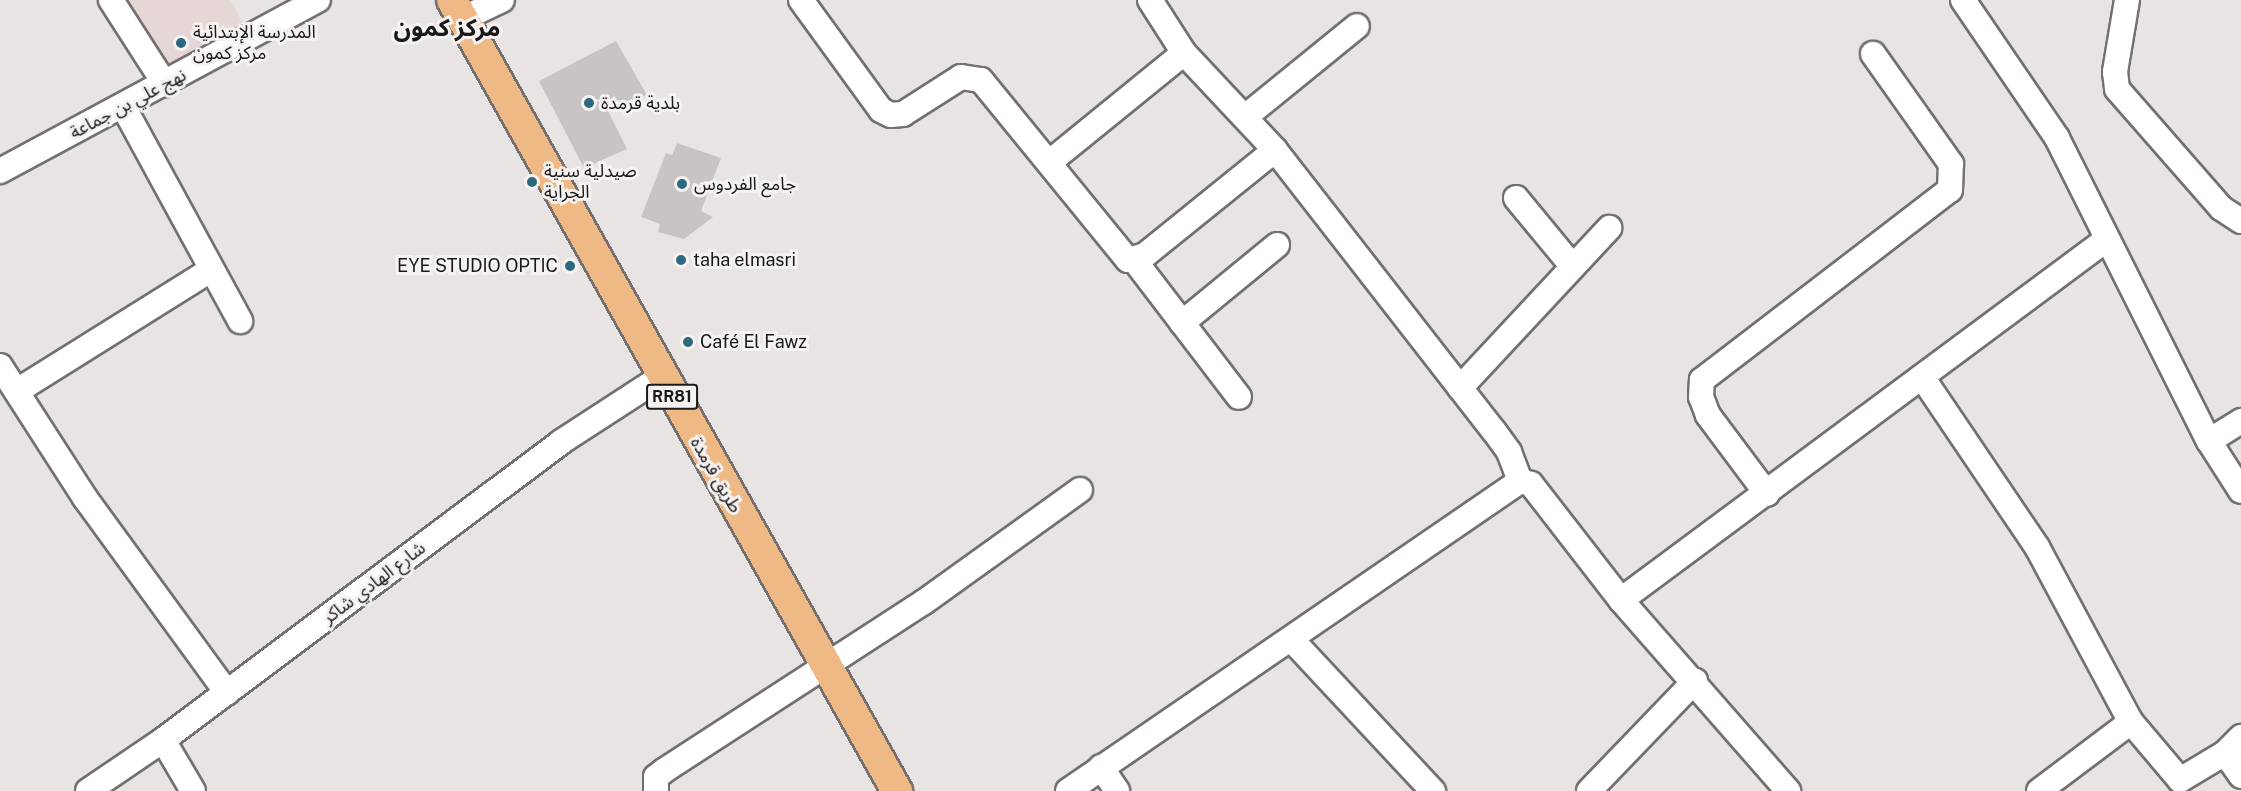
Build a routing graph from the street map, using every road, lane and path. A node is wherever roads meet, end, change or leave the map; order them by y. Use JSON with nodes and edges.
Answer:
{"nodes":[{"id":1,"x":111,"y":0,"type":"edge"},
{"id":2,"x":318,"y":0,"type":"edge"},
{"id":3,"x":502,"y":0,"type":"edge"},
{"id":4,"x":801,"y":0,"type":"edge"},
{"id":5,"x":1150,"y":0,"type":"edge"},
{"id":6,"x":1963,"y":0,"type":"edge"},
{"id":7,"x":2127,"y":0,"type":"edge"},
{"id":8,"x":457,"y":9,"type":"edge"},
{"id":9,"x":1357,"y":26,"type":"dead end"},
{"id":10,"x":1184,"y":53,"type":"junction"},
{"id":11,"x":1873,"y":54,"type":"dead end"},
{"id":12,"x":165,"y":84,"type":"junction"},
{"id":13,"x":123,"y":106,"type":"junction"},
{"id":14,"x":1245,"y":117,"type":"junction"},
{"id":15,"x":1275,"y":150,"type":"junction"},
{"id":16,"x":1052,"y":161,"type":"junction"},
{"id":17,"x":0,"y":171,"type":"edge"},
{"id":18,"x":1516,"y":198,"type":"dead end"},
{"id":19,"x":2241,"y":220,"type":"edge"},
{"id":20,"x":1609,"y":228,"type":"dead end"},
{"id":21,"x":2106,"y":240,"type":"junction"},
{"id":22,"x":1277,"y":245,"type":"dead end"},
{"id":23,"x":1135,"y":261,"type":"junction"},
{"id":24,"x":1573,"y":267,"type":"junction"},
{"id":25,"x":212,"y":270,"type":"junction"},
{"id":26,"x":240,"y":321,"type":"dead end"},
{"id":27,"x":1182,"y":323,"type":"junction"},
{"id":28,"x":0,"y":366,"type":"edge"},
{"id":29,"x":661,"y":377,"type":"junction"},
{"id":30,"x":1922,"y":377,"type":"junction"},
{"id":31,"x":1461,"y":388,"type":"junction"},
{"id":32,"x":17,"y":391,"type":"junction"},
{"id":33,"x":1239,"y":397,"type":"dead end"},
{"id":34,"x":2241,"y":421,"type":"edge"},
{"id":35,"x":2210,"y":441,"type":"junction"},
{"id":36,"x":1520,"y":481,"type":"junction"},
{"id":37,"x":1080,"y":490,"type":"dead end"},
{"id":38,"x":2241,"y":491,"type":"edge"},
{"id":39,"x":1767,"y":494,"type":"junction"},
{"id":40,"x":1621,"y":600,"type":"junction"},
{"id":41,"x":1292,"y":640,"type":"junction"},
{"id":42,"x":824,"y":664,"type":"junction"},
{"id":43,"x":1695,"y":681,"type":"junction"},
{"id":44,"x":227,"y":693,"type":"junction"},
{"id":45,"x":2132,"y":722,"type":"junction"},
{"id":46,"x":163,"y":740,"type":"junction"},
{"id":47,"x":2233,"y":745,"type":"edge"},
{"id":48,"x":1101,"y":767,"type":"junction"},
{"id":49,"x":2241,"y":776,"type":"edge"},
{"id":50,"x":88,"y":791,"type":"edge"},
{"id":51,"x":193,"y":791,"type":"edge"},
{"id":52,"x":656,"y":791,"type":"edge"},
{"id":53,"x":897,"y":791,"type":"edge"},
{"id":54,"x":1068,"y":791,"type":"edge"},
{"id":55,"x":1117,"y":791,"type":"edge"},
{"id":56,"x":1433,"y":791,"type":"edge"},
{"id":57,"x":1588,"y":791,"type":"edge"},
{"id":58,"x":1788,"y":791,"type":"edge"},
{"id":59,"x":2039,"y":791,"type":"edge"}],
"edges":[{"from":1,"to":12,"type":"street"},
{"from":2,"to":12,"type":"street","name":"نهج علي بن جماعة"},
{"from":3,"to":8,"type":"street"},
{"from":4,"to":16,"type":"street"},
{"from":5,"to":10,"type":"street"},
{"from":6,"to":21,"type":"street"},
{"from":7,"to":19,"type":"street"},
{"from":8,"to":29,"type":"main road","name":"طريق قرمدة","number":"RR81"},
{"from":9,"to":14,"type":"street"},
{"from":10,"to":14,"type":"street"},
{"from":10,"to":16,"type":"street"},
{"from":11,"to":39,"type":"street"},
{"from":12,"to":13,"type":"street","name":"نهج علي بن جماعة"},
{"from":13,"to":17,"type":"street","name":"نهج علي بن جماعة"},
{"from":13,"to":25,"type":"street"},
{"from":14,"to":15,"type":"street"},
{"from":15,"to":23,"type":"street"},
{"from":15,"to":31,"type":"street"},
{"from":16,"to":23,"type":"street"},
{"from":18,"to":24,"type":"street"},
{"from":20,"to":24,"type":"street"},
{"from":21,"to":30,"type":"street"},
{"from":21,"to":35,"type":"street"},
{"from":22,"to":27,"type":"street"},
{"from":23,"to":27,"type":"street"},
{"from":24,"to":31,"type":"street"},
{"from":25,"to":26,"type":"street"},
{"from":25,"to":32,"type":"street"},
{"from":27,"to":33,"type":"street"},
{"from":28,"to":32,"type":"street"},
{"from":29,"to":42,"type":"main road","name":"طريق قرمدة","number":"RR81"},
{"from":29,"to":44,"type":"street","name":"شارع الهادي شاكر"},
{"from":30,"to":39,"type":"street"},
{"from":30,"to":45,"type":"street"},
{"from":31,"to":36,"type":"street"},
{"from":32,"to":44,"type":"street"},
{"from":34,"to":35,"type":"street"},
{"from":35,"to":38,"type":"street"},
{"from":36,"to":40,"type":"street"},
{"from":36,"to":41,"type":"street"},
{"from":37,"to":42,"type":"street"},
{"from":39,"to":40,"type":"street"},
{"from":40,"to":43,"type":"street"},
{"from":41,"to":48,"type":"street"},
{"from":41,"to":56,"type":"street"},
{"from":42,"to":52,"type":"street"},
{"from":42,"to":53,"type":"main road","name":"طريق قرمدة","number":"RR81"},
{"from":43,"to":57,"type":"street"},
{"from":43,"to":58,"type":"street"},
{"from":44,"to":46,"type":"street","name":"شارع الهادي شاكر"},
{"from":45,"to":47,"type":"street"},
{"from":45,"to":59,"type":"street"},
{"from":46,"to":50,"type":"street","name":"شارع الهادي شاكر"},
{"from":46,"to":51,"type":"street"},
{"from":47,"to":49,"type":"street"},
{"from":48,"to":54,"type":"street"},
{"from":48,"to":55,"type":"street"}]}
